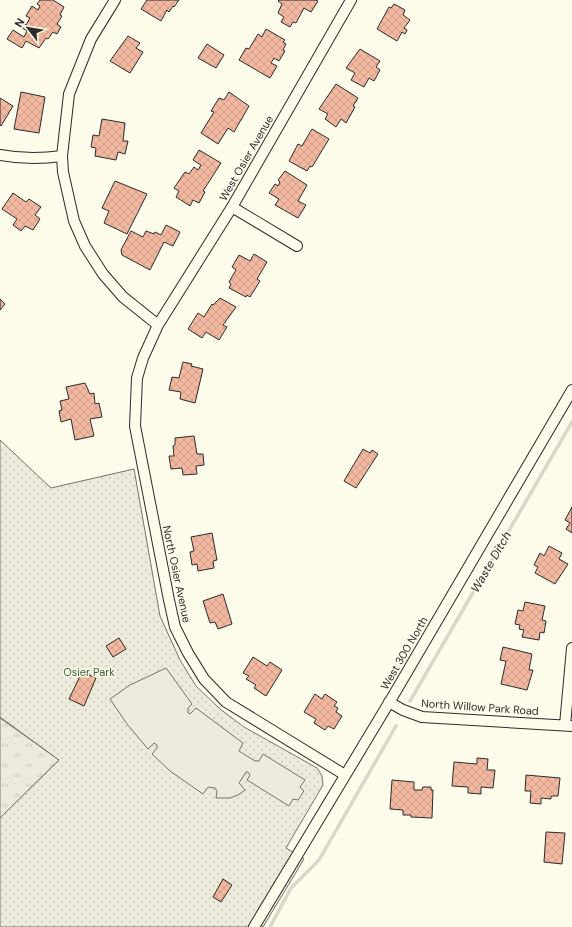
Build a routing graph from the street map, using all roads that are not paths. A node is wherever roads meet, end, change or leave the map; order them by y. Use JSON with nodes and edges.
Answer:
{"nodes":[{"id":1,"x":115,"y":0,"type":"edge"},
{"id":2,"x":351,"y":0,"type":"edge"},
{"id":3,"x":0,"y":155,"type":"edge"},
{"id":4,"x":62,"y":156,"type":"junction"},
{"id":5,"x":232,"y":207,"type":"junction"},
{"id":6,"x":297,"y":246,"type":"dead end"},
{"id":7,"x":158,"y":325,"type":"junction"},
{"id":8,"x":572,"y":390,"type":"edge"},
{"id":9,"x":572,"y":648,"type":"edge"},
{"id":10,"x":389,"y":702,"type":"junction"},
{"id":11,"x":568,"y":726,"type":"edge"},
{"id":12,"x":346,"y":775,"type":"junction"},
{"id":13,"x":254,"y":927,"type":"edge"}],
"edges":[{"from":1,"to":4,"type":"street"},
{"from":2,"to":5,"type":"street","name":"West Osier Avenue"},
{"from":3,"to":4,"type":"street"},
{"from":4,"to":7,"type":"street"},
{"from":5,"to":6,"type":"street"},
{"from":5,"to":7,"type":"street","name":"West Osier Avenue"},
{"from":7,"to":12,"type":"street","name":"North Osier Avenue"},
{"from":8,"to":10,"type":"street","name":"West 300 North"},
{"from":9,"to":11,"type":"street"},
{"from":10,"to":11,"type":"street","name":"North Willow Park Road"},
{"from":10,"to":12,"type":"street","name":"West 300 North"},
{"from":12,"to":13,"type":"street","name":"West 300 North"}]}
